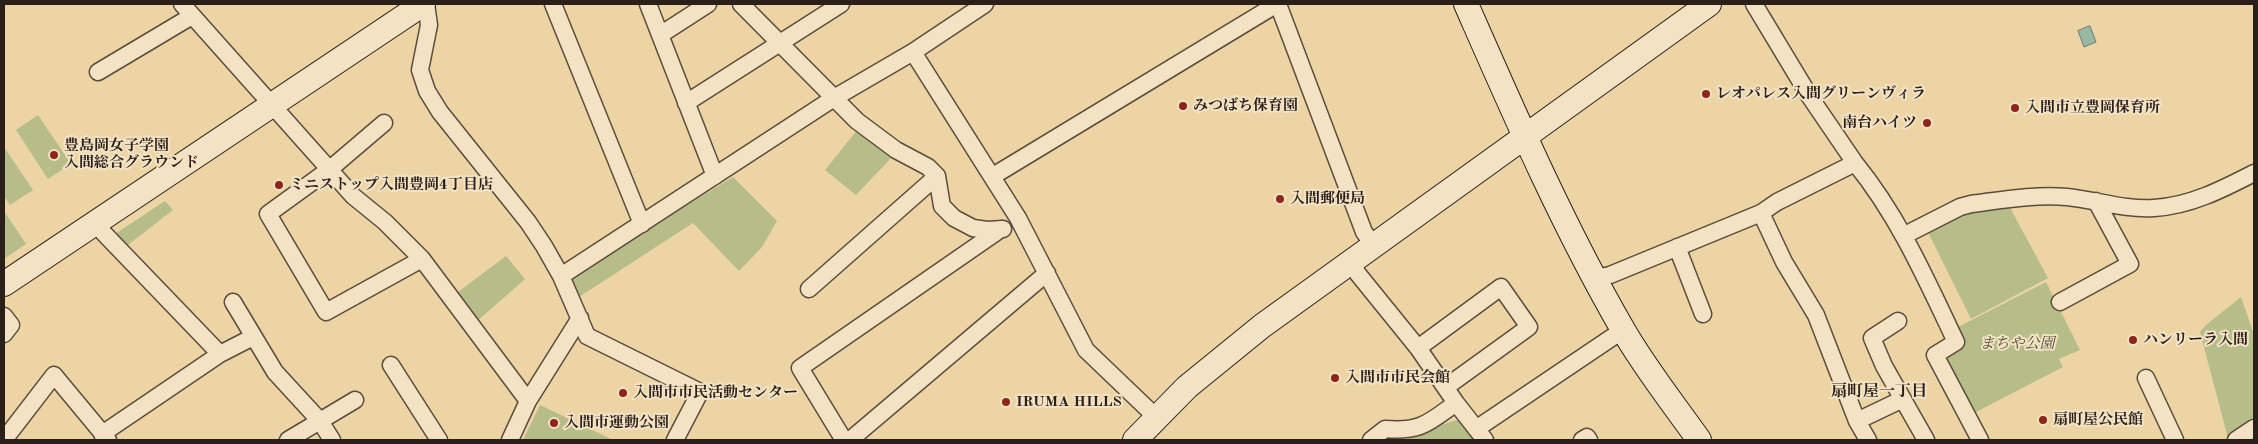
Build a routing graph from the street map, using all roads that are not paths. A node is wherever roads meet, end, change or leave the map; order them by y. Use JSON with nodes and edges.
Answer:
{"nodes":[{"id":1,"x":423,"y":4,"type":"edge"},
{"id":2,"x":426,"y":4,"type":"edge"},
{"id":3,"x":553,"y":4,"type":"edge"},
{"id":4,"x":648,"y":4,"type":"edge"},
{"id":5,"x":708,"y":4,"type":"edge"},
{"id":6,"x":740,"y":4,"type":"edge"},
{"id":7,"x":841,"y":4,"type":"edge"},
{"id":8,"x":985,"y":4,"type":"edge"},
{"id":9,"x":1278,"y":4,"type":"edge"},
{"id":10,"x":1466,"y":4,"type":"edge"},
{"id":11,"x":1709,"y":4,"type":"edge"},
{"id":12,"x":1754,"y":4,"type":"edge"},
{"id":13,"x":187,"y":10,"type":"edge"},
{"id":14,"x":660,"y":35,"type":"junction"},
{"id":15,"x":779,"y":44,"type":"junction"},
{"id":16,"x":913,"y":52,"type":"junction"},
{"id":17,"x":98,"y":72,"type":"dead end"},
{"id":18,"x":834,"y":98,"type":"junction"},
{"id":19,"x":686,"y":103,"type":"junction"},
{"id":20,"x":274,"y":105,"type":"junction"},
{"id":21,"x":384,"y":123,"type":"dead end"},
{"id":22,"x":1525,"y":138,"type":"junction"},
{"id":23,"x":1854,"y":163,"type":"junction"},
{"id":24,"x":330,"y":169,"type":"junction"},
{"id":25,"x":2254,"y":173,"type":"edge"},
{"id":26,"x":715,"y":176,"type":"junction"},
{"id":27,"x":937,"y":176,"type":"junction"},
{"id":28,"x":994,"y":176,"type":"junction"},
{"id":29,"x":2096,"y":202,"type":"junction"},
{"id":30,"x":1761,"y":213,"type":"junction"},
{"id":31,"x":1018,"y":218,"type":"junction"},
{"id":32,"x":94,"y":223,"type":"junction"},
{"id":33,"x":642,"y":224,"type":"junction"},
{"id":34,"x":1003,"y":229,"type":"junction"},
{"id":35,"x":1905,"y":235,"type":"junction"},
{"id":36,"x":1374,"y":246,"type":"junction"},
{"id":37,"x":1677,"y":247,"type":"junction"},
{"id":38,"x":422,"y":259,"type":"junction"},
{"id":39,"x":1351,"y":262,"type":"junction"},
{"id":40,"x":1047,"y":273,"type":"junction"},
{"id":41,"x":562,"y":276,"type":"junction"},
{"id":42,"x":1594,"y":278,"type":"junction"},
{"id":43,"x":4,"y":284,"type":"edge"},
{"id":44,"x":808,"y":289,"type":"dead end"},
{"id":45,"x":233,"y":302,"type":"dead end"},
{"id":46,"x":2060,"y":302,"type":"dead end"},
{"id":47,"x":1703,"y":314,"type":"dead end"},
{"id":48,"x":4,"y":316,"type":"edge"},
{"id":49,"x":580,"y":318,"type":"junction"},
{"id":50,"x":1898,"y":321,"type":"dead end"},
{"id":51,"x":1623,"y":330,"type":"junction"},
{"id":52,"x":4,"y":334,"type":"edge"},
{"id":53,"x":253,"y":337,"type":"junction"},
{"id":54,"x":1418,"y":348,"type":"junction"},
{"id":55,"x":220,"y":354,"type":"junction"},
{"id":56,"x":391,"y":365,"type":"dead end"},
{"id":57,"x":2146,"y":378,"type":"dead end"},
{"id":58,"x":1446,"y":387,"type":"junction"},
{"id":59,"x":1902,"y":399,"type":"junction"},
{"id":60,"x":355,"y":400,"type":"dead end"},
{"id":61,"x":528,"y":401,"type":"junction"},
{"id":62,"x":1456,"y":404,"type":"junction"},
{"id":63,"x":1156,"y":417,"type":"junction"},
{"id":64,"x":320,"y":421,"type":"junction"},
{"id":65,"x":1857,"y":421,"type":"junction"},
{"id":66,"x":2254,"y":428,"type":"edge"},
{"id":67,"x":1481,"y":435,"type":"edge"},
{"id":68,"x":105,"y":437,"type":"edge"},
{"id":69,"x":844,"y":439,"type":"edge"},
{"id":70,"x":4,"y":440,"type":"edge"},
{"id":71,"x":288,"y":440,"type":"edge"},
{"id":72,"x":332,"y":440,"type":"edge"},
{"id":73,"x":439,"y":440,"type":"edge"},
{"id":74,"x":510,"y":440,"type":"edge"},
{"id":75,"x":675,"y":440,"type":"edge"},
{"id":76,"x":1135,"y":440,"type":"edge"},
{"id":77,"x":1371,"y":440,"type":"edge"},
{"id":78,"x":1582,"y":440,"type":"edge"},
{"id":79,"x":1589,"y":440,"type":"edge"},
{"id":80,"x":1699,"y":440,"type":"edge"},
{"id":81,"x":1868,"y":440,"type":"edge"},
{"id":82,"x":1926,"y":440,"type":"edge"},
{"id":83,"x":1980,"y":440,"type":"edge"},
{"id":84,"x":2175,"y":440,"type":"edge"},
{"id":85,"x":2236,"y":440,"type":"edge"}],
"edges":[{"from":1,"to":20,"type":"street"},
{"from":2,"to":41,"type":"street"},
{"from":3,"to":33,"type":"street"},
{"from":4,"to":14,"type":"street"},
{"from":5,"to":14,"type":"street"},
{"from":6,"to":15,"type":"street"},
{"from":7,"to":15,"type":"street"},
{"from":8,"to":16,"type":"street"},
{"from":9,"to":28,"type":"street"},
{"from":9,"to":36,"type":"street"},
{"from":10,"to":22,"type":"street"},
{"from":11,"to":22,"type":"street"},
{"from":12,"to":23,"type":"street"},
{"from":13,"to":17,"type":"street"},
{"from":13,"to":20,"type":"street"},
{"from":14,"to":19,"type":"street"},
{"from":15,"to":18,"type":"street"},
{"from":15,"to":19,"type":"street"},
{"from":16,"to":18,"type":"street"},
{"from":16,"to":28,"type":"street"},
{"from":18,"to":26,"type":"street"},
{"from":18,"to":27,"type":"street"},
{"from":19,"to":26,"type":"street"},
{"from":20,"to":24,"type":"street"},
{"from":20,"to":32,"type":"street"},
{"from":21,"to":24,"type":"street"},
{"from":22,"to":36,"type":"street"},
{"from":22,"to":42,"type":"street"},
{"from":23,"to":30,"type":"street"},
{"from":23,"to":35,"type":"street"},
{"from":24,"to":38,"type":"street"},
{"from":24,"to":38,"type":"street"},
{"from":25,"to":29,"type":"street"},
{"from":26,"to":33,"type":"street"},
{"from":27,"to":34,"type":"street"},
{"from":27,"to":44,"type":"street"},
{"from":28,"to":31,"type":"street"},
{"from":29,"to":35,"type":"street"},
{"from":29,"to":46,"type":"street"},
{"from":30,"to":37,"type":"street"},
{"from":30,"to":65,"type":"street"},
{"from":31,"to":34,"type":"street"},
{"from":31,"to":40,"type":"street"},
{"from":32,"to":43,"type":"street"},
{"from":32,"to":55,"type":"street"},
{"from":33,"to":41,"type":"street"},
{"from":34,"to":69,"type":"street"},
{"from":35,"to":83,"type":"street"},
{"from":36,"to":39,"type":"street"},
{"from":37,"to":42,"type":"street"},
{"from":37,"to":47,"type":"street"},
{"from":38,"to":61,"type":"street"},
{"from":39,"to":54,"type":"street"},
{"from":39,"to":63,"type":"street"},
{"from":40,"to":63,"type":"street"},
{"from":40,"to":69,"type":"street"},
{"from":41,"to":49,"type":"street"},
{"from":42,"to":51,"type":"street"},
{"from":45,"to":53,"type":"street"},
{"from":48,"to":52,"type":"street"},
{"from":49,"to":61,"type":"street"},
{"from":49,"to":75,"type":"street"},
{"from":50,"to":59,"type":"street"},
{"from":51,"to":67,"type":"street"},
{"from":51,"to":80,"type":"street"},
{"from":53,"to":55,"type":"street"},
{"from":53,"to":64,"type":"street"},
{"from":54,"to":58,"type":"street"},
{"from":54,"to":58,"type":"street"},
{"from":55,"to":68,"type":"street"},
{"from":56,"to":73,"type":"street"},
{"from":57,"to":84,"type":"street"},
{"from":58,"to":62,"type":"street"},
{"from":59,"to":65,"type":"street"},
{"from":59,"to":82,"type":"street"},
{"from":60,"to":64,"type":"street"},
{"from":61,"to":74,"type":"street"},
{"from":62,"to":67,"type":"street"},
{"from":62,"to":77,"type":"street"},
{"from":63,"to":76,"type":"street"},
{"from":64,"to":71,"type":"street"},
{"from":64,"to":72,"type":"street"},
{"from":65,"to":81,"type":"street"},
{"from":66,"to":85,"type":"street"},
{"from":68,"to":70,"type":"street"},
{"from":78,"to":79,"type":"street"}]}
